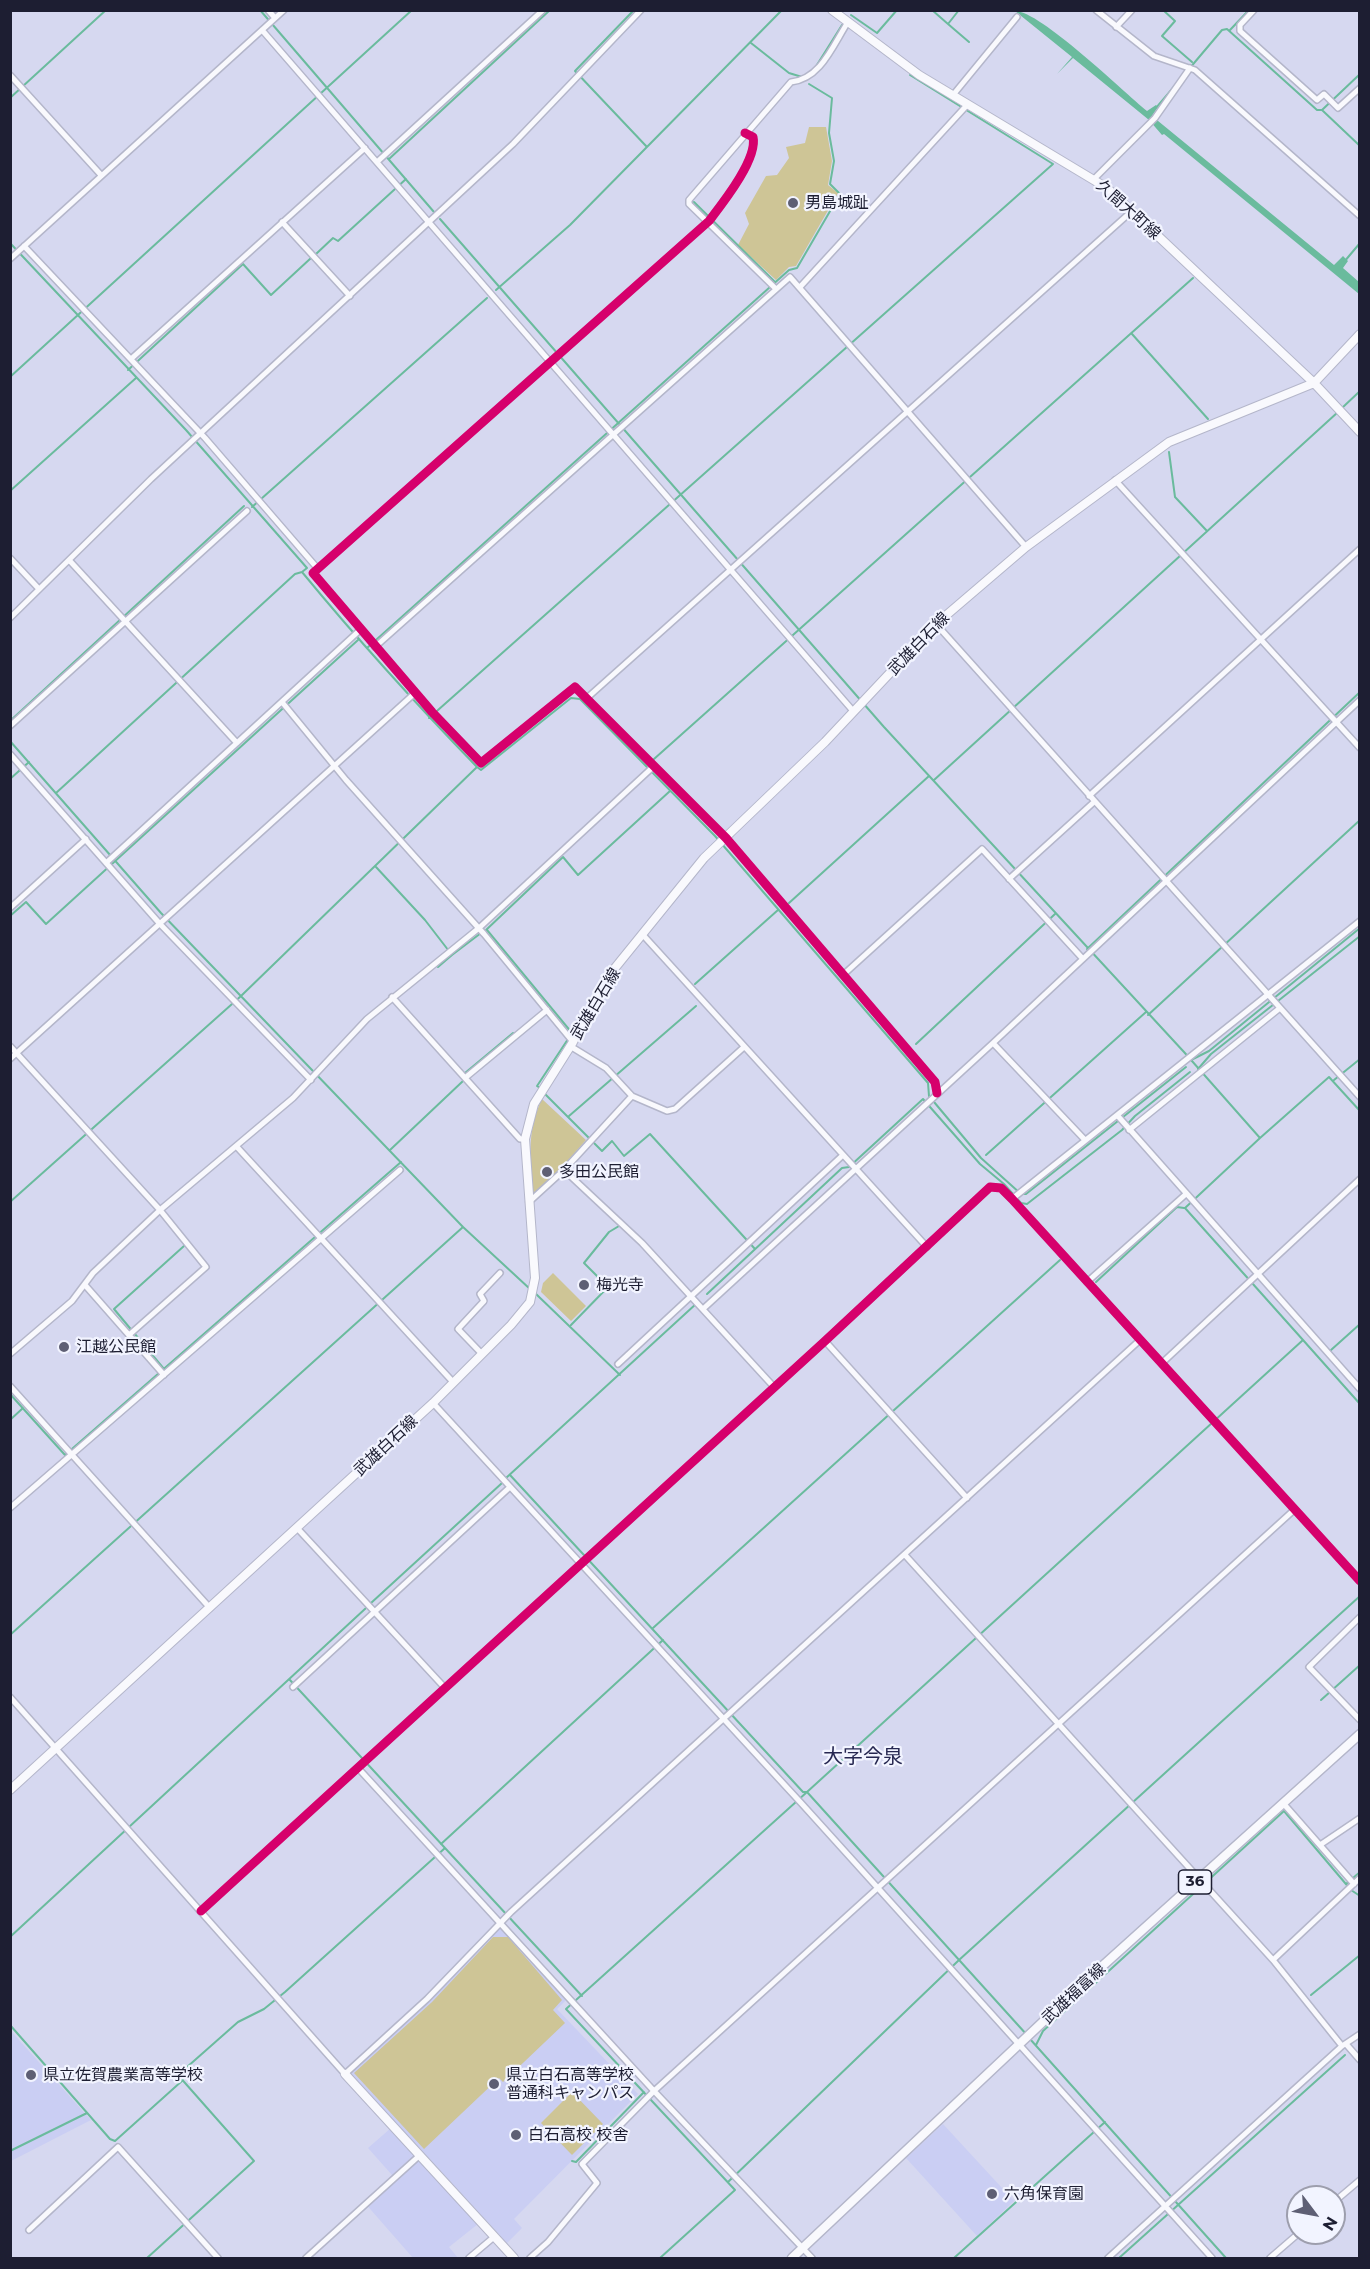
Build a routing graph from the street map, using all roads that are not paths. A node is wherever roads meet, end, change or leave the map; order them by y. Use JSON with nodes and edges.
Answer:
{"nodes":[{"id":1,"x":268,"y":10,"type":"edge"},
{"id":2,"x":284,"y":10,"type":"edge"},
{"id":3,"x":543,"y":10,"type":"edge"},
{"id":4,"x":642,"y":10,"type":"edge"},
{"id":5,"x":832,"y":10,"type":"edge"},
{"id":6,"x":1096,"y":10,"type":"edge"},
{"id":7,"x":1132,"y":10,"type":"edge"},
{"id":8,"x":1254,"y":10,"type":"edge"},
{"id":9,"x":842,"y":13,"type":"edge"},
{"id":10,"x":1017,"y":17,"type":"dead end"},
{"id":11,"x":272,"y":21,"type":"junction"},
{"id":12,"x":848,"y":22,"type":"junction"},
{"id":13,"x":1116,"y":27,"type":"junction"},
{"id":14,"x":262,"y":30,"type":"junction"},
{"id":15,"x":1188,"y":67,"type":"junction"},
{"id":16,"x":10,"y":75,"type":"edge"},
{"id":17,"x":1359,"y":88,"type":"edge"},
{"id":18,"x":953,"y":95,"type":"junction"},
{"id":19,"x":966,"y":108,"type":"junction"},
{"id":20,"x":745,"y":133,"type":"junction"},
{"id":21,"x":365,"y":148,"type":"junction"},
{"id":22,"x":377,"y":162,"type":"junction"},
{"id":23,"x":100,"y":175,"type":"junction"},
{"id":24,"x":1094,"y":179,"type":"junction"},
{"id":25,"x":1132,"y":212,"type":"junction"},
{"id":26,"x":1359,"y":216,"type":"edge"},
{"id":27,"x":710,"y":220,"type":"junction"},
{"id":28,"x":282,"y":222,"type":"junction"},
{"id":29,"x":429,"y":223,"type":"junction"},
{"id":30,"x":20,"y":249,"type":"junction"},
{"id":31,"x":10,"y":259,"type":"edge"},
{"id":32,"x":800,"y":287,"type":"junction"},
{"id":33,"x":776,"y":289,"type":"junction"},
{"id":34,"x":350,"y":296,"type":"junction"},
{"id":35,"x":1359,"y":334,"type":"edge"},
{"id":36,"x":134,"y":362,"type":"junction"},
{"id":37,"x":551,"y":363,"type":"junction"},
{"id":38,"x":1314,"y":382,"type":"junction"},
{"id":39,"x":909,"y":412,"type":"junction"},
{"id":40,"x":611,"y":432,"type":"junction"},
{"id":41,"x":1359,"y":432,"type":"edge"},
{"id":42,"x":196,"y":437,"type":"junction"},
{"id":43,"x":1115,"y":480,"type":"junction"},
{"id":44,"x":247,"y":510,"type":"dead end"},
{"id":45,"x":1026,"y":547,"type":"junction"},
{"id":46,"x":1359,"y":549,"type":"edge"},
{"id":47,"x":10,"y":558,"type":"edge"},
{"id":48,"x":69,"y":560,"type":"junction"},
{"id":49,"x":318,"y":569,"type":"junction"},
{"id":50,"x":731,"y":570,"type":"junction"},
{"id":51,"x":39,"y":589,"type":"junction"},
{"id":52,"x":10,"y":618,"type":"edge"},
{"id":53,"x":123,"y":619,"type":"junction"},
{"id":54,"x":936,"y":624,"type":"junction"},
{"id":55,"x":360,"y":630,"type":"junction"},
{"id":56,"x":1261,"y":639,"type":"junction"},
{"id":57,"x":373,"y":645,"type":"junction"},
{"id":58,"x":412,"y":697,"type":"junction"},
{"id":59,"x":587,"y":698,"type":"junction"},
{"id":60,"x":1359,"y":700,"type":"edge"},
{"id":61,"x":284,"y":705,"type":"junction"},
{"id":62,"x":854,"y":712,"type":"junction"},
{"id":63,"x":1333,"y":719,"type":"junction"},
{"id":64,"x":10,"y":726,"type":"edge"},
{"id":65,"x":237,"y":743,"type":"junction"},
{"id":66,"x":1359,"y":748,"type":"edge"},
{"id":67,"x":10,"y":754,"type":"edge"},
{"id":68,"x":335,"y":767,"type":"junction"},
{"id":69,"x":652,"y":768,"type":"junction"},
{"id":70,"x":1089,"y":796,"type":"junction"},
{"id":71,"x":1094,"y":802,"type":"junction"},
{"id":72,"x":86,"y":839,"type":"junction"},
{"id":73,"x":722,"y":841,"type":"junction"},
{"id":74,"x":110,"y":862,"type":"junction"},
{"id":75,"x":1009,"y":879,"type":"junction"},
{"id":76,"x":1164,"y":880,"type":"junction"},
{"id":77,"x":10,"y":909,"type":"edge"},
{"id":78,"x":164,"y":921,"type":"junction"},
{"id":79,"x":1359,"y":921,"type":"edge"},
{"id":80,"x":482,"y":931,"type":"junction"},
{"id":81,"x":643,"y":936,"type":"junction"},
{"id":82,"x":1088,"y":955,"type":"junction"},
{"id":83,"x":843,"y":975,"type":"junction"},
{"id":84,"x":1269,"y":995,"type":"junction"},
{"id":85,"x":392,"y":997,"type":"junction"},
{"id":86,"x":1279,"y":1006,"type":"junction"},
{"id":87,"x":547,"y":1010,"type":"junction"},
{"id":88,"x":571,"y":1041,"type":"junction"},
{"id":89,"x":993,"y":1043,"type":"junction"},
{"id":90,"x":10,"y":1046,"type":"edge"},
{"id":91,"x":744,"y":1047,"type":"junction"},
{"id":92,"x":17,"y":1053,"type":"junction"},
{"id":93,"x":10,"y":1059,"type":"edge"},
{"id":94,"x":315,"y":1076,"type":"junction"},
{"id":95,"x":464,"y":1076,"type":"junction"},
{"id":96,"x":936,"y":1095,"type":"junction"},
{"id":97,"x":632,"y":1096,"type":"junction"},
{"id":98,"x":1359,"y":1098,"type":"edge"},
{"id":99,"x":1118,"y":1116,"type":"junction"},
{"id":100,"x":1128,"y":1129,"type":"junction"},
{"id":101,"x":525,"y":1140,"type":"junction"},
{"id":102,"x":1085,"y":1140,"type":"junction"},
{"id":103,"x":237,"y":1146,"type":"junction"},
{"id":104,"x":843,"y":1155,"type":"junction"},
{"id":105,"x":853,"y":1166,"type":"junction"},
{"id":106,"x":400,"y":1170,"type":"dead end"},
{"id":107,"x":564,"y":1170,"type":"junction"},
{"id":108,"x":1359,"y":1179,"type":"edge"},
{"id":109,"x":1187,"y":1195,"type":"junction"},
{"id":110,"x":1013,"y":1198,"type":"junction"},
{"id":111,"x":529,"y":1202,"type":"junction"},
{"id":112,"x":160,"y":1210,"type":"junction"},
{"id":113,"x":319,"y":1236,"type":"junction"},
{"id":114,"x":927,"y":1247,"type":"junction"},
{"id":115,"x":500,"y":1273,"type":"dead end"},
{"id":116,"x":1255,"y":1275,"type":"junction"},
{"id":117,"x":1087,"y":1282,"type":"junction"},
{"id":118,"x":85,"y":1285,"type":"junction"},
{"id":119,"x":697,"y":1303,"type":"junction"},
{"id":120,"x":131,"y":1333,"type":"junction"},
{"id":121,"x":1140,"y":1340,"type":"junction"},
{"id":122,"x":825,"y":1341,"type":"junction"},
{"id":123,"x":10,"y":1354,"type":"edge"},
{"id":124,"x":482,"y":1354,"type":"junction"},
{"id":125,"x":1162,"y":1363,"type":"junction"},
{"id":126,"x":618,"y":1364,"type":"dead end"},
{"id":127,"x":162,"y":1373,"type":"junction"},
{"id":128,"x":453,"y":1382,"type":"junction"},
{"id":129,"x":10,"y":1386,"type":"edge"},
{"id":130,"x":774,"y":1387,"type":"junction"},
{"id":131,"x":1359,"y":1389,"type":"edge"},
{"id":132,"x":433,"y":1403,"type":"junction"},
{"id":133,"x":70,"y":1453,"type":"junction"},
{"id":134,"x":510,"y":1487,"type":"junction"},
{"id":135,"x":967,"y":1498,"type":"junction"},
{"id":136,"x":10,"y":1508,"type":"edge"},
{"id":137,"x":1294,"y":1510,"type":"junction"},
{"id":138,"x":298,"y":1529,"type":"junction"},
{"id":139,"x":905,"y":1555,"type":"junction"},
{"id":140,"x":586,"y":1560,"type":"junction"},
{"id":141,"x":1359,"y":1581,"type":"edge"},
{"id":142,"x":210,"y":1608,"type":"junction"},
{"id":143,"x":375,"y":1612,"type":"junction"},
{"id":144,"x":1359,"y":1617,"type":"edge"},
{"id":145,"x":295,"y":1685,"type":"dead end"},
{"id":146,"x":445,"y":1688,"type":"junction"},
{"id":147,"x":10,"y":1697,"type":"edge"},
{"id":148,"x":728,"y":1715,"type":"junction"},
{"id":149,"x":1359,"y":1720,"type":"edge"},
{"id":150,"x":1058,"y":1724,"type":"junction"},
{"id":151,"x":1359,"y":1734,"type":"edge"},
{"id":152,"x":56,"y":1748,"type":"junction"},
{"id":153,"x":358,"y":1768,"type":"junction"},
{"id":154,"x":10,"y":1790,"type":"edge"},
{"id":155,"x":1283,"y":1803,"type":"junction"},
{"id":156,"x":1359,"y":1818,"type":"edge"},
{"id":157,"x":1320,"y":1845,"type":"junction"},
{"id":158,"x":1359,"y":1878,"type":"edge"},
{"id":159,"x":1201,"y":1882,"type":"junction"},
{"id":160,"x":1351,"y":1884,"type":"junction"},
{"id":161,"x":878,"y":1887,"type":"junction"},
{"id":162,"x":201,"y":1911,"type":"junction"},
{"id":163,"x":503,"y":1921,"type":"junction"},
{"id":164,"x":1273,"y":1960,"type":"junction"},
{"id":165,"x":1359,"y":2034,"type":"edge"},
{"id":166,"x":1022,"y":2043,"type":"junction"},
{"id":167,"x":1344,"y":2045,"type":"junction"},
{"id":168,"x":1359,"y":2060,"type":"edge"},
{"id":169,"x":345,"y":2074,"type":"junction"},
{"id":170,"x":650,"y":2095,"type":"junction"},
{"id":171,"x":420,"y":2155,"type":"junction"},
{"id":172,"x":1359,"y":2180,"type":"edge"},
{"id":173,"x":1346,"y":2191,"type":"edge"},
{"id":174,"x":1168,"y":2210,"type":"junction"},
{"id":175,"x":29,"y":2230,"type":"dead end"},
{"id":176,"x":494,"y":2237,"type":"junction"},
{"id":177,"x":1286,"y":2245,"type":"edge"},
{"id":178,"x":803,"y":2248,"type":"junction"},
{"id":179,"x":218,"y":2259,"type":"edge"},
{"id":180,"x":306,"y":2259,"type":"edge"},
{"id":181,"x":469,"y":2259,"type":"edge"},
{"id":182,"x":514,"y":2259,"type":"edge"},
{"id":183,"x":530,"y":2259,"type":"edge"},
{"id":184,"x":792,"y":2259,"type":"edge"},
{"id":185,"x":812,"y":2259,"type":"edge"},
{"id":186,"x":1108,"y":2259,"type":"edge"},
{"id":187,"x":1212,"y":2259,"type":"edge"},
{"id":188,"x":1270,"y":2259,"type":"edge"}],
"edges":[{"from":1,"to":11,"type":"street"},
{"from":2,"to":11,"type":"street"},
{"from":3,"to":22,"type":"street"},
{"from":4,"to":29,"type":"street"},
{"from":5,"to":9,"type":"main road","name":"久間大町線"},
{"from":6,"to":13,"type":"street"},
{"from":7,"to":13,"type":"street"},
{"from":8,"to":17,"type":"street"},
{"from":9,"to":12,"type":"main road","name":"久間大町線"},
{"from":10,"to":18,"type":"street"},
{"from":11,"to":14,"type":"street"},
{"from":12,"to":18,"type":"main road","name":"久間大町線"},
{"from":12,"to":20,"type":"street"},
{"from":13,"to":15,"type":"street"},
{"from":14,"to":21,"type":"street"},
{"from":14,"to":23,"type":"street"},
{"from":15,"to":24,"type":"street"},
{"from":15,"to":26,"type":"street"},
{"from":16,"to":23,"type":"street"},
{"from":18,"to":19,"type":"main road","name":"久間大町線"},
{"from":19,"to":24,"type":"main road","name":"久間大町線"},
{"from":19,"to":32,"type":"street"},
{"from":20,"to":27,"type":"street"},
{"from":20,"to":27,"type":"street"},
{"from":21,"to":22,"type":"street"},
{"from":21,"to":28,"type":"street"},
{"from":22,"to":29,"type":"street"},
{"from":23,"to":30,"type":"street"},
{"from":24,"to":25,"type":"main road","name":"久間大町線"},
{"from":25,"to":38,"type":"main road","name":"久間大町線"},
{"from":25,"to":39,"type":"street"},
{"from":27,"to":33,"type":"street"},
{"from":27,"to":37,"type":"street"},
{"from":28,"to":34,"type":"street"},
{"from":28,"to":36,"type":"street"},
{"from":29,"to":34,"type":"street"},
{"from":29,"to":37,"type":"street"},
{"from":30,"to":31,"type":"street"},
{"from":30,"to":36,"type":"street"},
{"from":32,"to":33,"type":"street"},
{"from":32,"to":39,"type":"street"},
{"from":33,"to":40,"type":"street"},
{"from":34,"to":42,"type":"street"},
{"from":35,"to":38,"type":"main road","name":"武雄白石線"},
{"from":36,"to":42,"type":"street"},
{"from":37,"to":40,"type":"street"},
{"from":37,"to":49,"type":"street"},
{"from":38,"to":41,"type":"main road","name":"久間大町線"},
{"from":38,"to":43,"type":"main road","name":"武雄白石線"},
{"from":39,"to":45,"type":"street"},
{"from":39,"to":50,"type":"street"},
{"from":40,"to":50,"type":"street"},
{"from":40,"to":57,"type":"street"},
{"from":42,"to":48,"type":"street"},
{"from":42,"to":49,"type":"street"},
{"from":43,"to":45,"type":"main road","name":"武雄白石線"},
{"from":43,"to":56,"type":"street"},
{"from":44,"to":53,"type":"street"},
{"from":45,"to":54,"type":"main road","name":"武雄白石線"},
{"from":46,"to":56,"type":"street"},
{"from":47,"to":51,"type":"street"},
{"from":48,"to":51,"type":"street"},
{"from":48,"to":53,"type":"street"},
{"from":49,"to":55,"type":"street"},
{"from":50,"to":59,"type":"street"},
{"from":50,"to":62,"type":"street"},
{"from":51,"to":52,"type":"street"},
{"from":53,"to":64,"type":"street"},
{"from":53,"to":65,"type":"street"},
{"from":54,"to":62,"type":"main road","name":"武雄白石線"},
{"from":54,"to":70,"type":"street"},
{"from":55,"to":57,"type":"street"},
{"from":55,"to":61,"type":"street"},
{"from":56,"to":63,"type":"street"},
{"from":56,"to":70,"type":"street"},
{"from":57,"to":58,"type":"street"},
{"from":58,"to":59,"type":"street"},
{"from":58,"to":68,"type":"street"},
{"from":59,"to":69,"type":"street"},
{"from":60,"to":63,"type":"street"},
{"from":61,"to":65,"type":"street"},
{"from":61,"to":68,"type":"street"},
{"from":62,"to":73,"type":"main road","name":"武雄白石線"},
{"from":63,"to":66,"type":"street"},
{"from":63,"to":76,"type":"street"},
{"from":65,"to":74,"type":"street"},
{"from":67,"to":72,"type":"street"},
{"from":68,"to":78,"type":"street"},
{"from":68,"to":80,"type":"street"},
{"from":69,"to":73,"type":"street"},
{"from":69,"to":80,"type":"street"},
{"from":70,"to":71,"type":"street"},
{"from":71,"to":75,"type":"street"},
{"from":71,"to":76,"type":"street"},
{"from":72,"to":74,"type":"street"},
{"from":72,"to":77,"type":"street"},
{"from":73,"to":81,"type":"main road","name":"武雄白石線"},
{"from":73,"to":83,"type":"street"},
{"from":74,"to":78,"type":"street"},
{"from":75,"to":82,"type":"street"},
{"from":75,"to":83,"type":"street"},
{"from":76,"to":82,"type":"street"},
{"from":76,"to":84,"type":"street"},
{"from":78,"to":92,"type":"street"},
{"from":78,"to":94,"type":"street"},
{"from":79,"to":84,"type":"street"},
{"from":80,"to":85,"type":"street"},
{"from":80,"to":87,"type":"street"},
{"from":81,"to":88,"type":"main road","name":"武雄白石線"},
{"from":81,"to":91,"type":"street"},
{"from":82,"to":89,"type":"street"},
{"from":83,"to":96,"type":"street"},
{"from":84,"to":86,"type":"street"},
{"from":84,"to":99,"type":"street"},
{"from":85,"to":94,"type":"street"},
{"from":85,"to":95,"type":"street"},
{"from":86,"to":98,"type":"street"},
{"from":86,"to":100,"type":"street"},
{"from":87,"to":88,"type":"street"},
{"from":87,"to":95,"type":"street"},
{"from":88,"to":97,"type":"street"},
{"from":88,"to":101,"type":"main road","name":"武雄白石線"},
{"from":89,"to":96,"type":"street"},
{"from":89,"to":102,"type":"street"},
{"from":90,"to":92,"type":"street"},
{"from":91,"to":97,"type":"street"},
{"from":91,"to":104,"type":"street"},
{"from":92,"to":93,"type":"street"},
{"from":92,"to":112,"type":"street"},
{"from":94,"to":103,"type":"street"},
{"from":95,"to":101,"type":"street"},
{"from":96,"to":105,"type":"street"},
{"from":97,"to":107,"type":"street"},
{"from":99,"to":100,"type":"street"},
{"from":99,"to":102,"type":"street"},
{"from":100,"to":109,"type":"street"},
{"from":101,"to":111,"type":"main road","name":"武雄白石線"},
{"from":102,"to":110,"type":"street"},
{"from":103,"to":112,"type":"street"},
{"from":103,"to":113,"type":"street"},
{"from":104,"to":105,"type":"street"},
{"from":104,"to":119,"type":"street"},
{"from":105,"to":114,"type":"street"},
{"from":105,"to":119,"type":"street"},
{"from":106,"to":113,"type":"street"},
{"from":107,"to":111,"type":"street"},
{"from":107,"to":119,"type":"street"},
{"from":108,"to":116,"type":"street"},
{"from":109,"to":116,"type":"street"},
{"from":109,"to":117,"type":"street"},
{"from":110,"to":114,"type":"street"},
{"from":110,"to":117,"type":"street"},
{"from":111,"to":124,"type":"main road","name":"武雄白石線"},
{"from":112,"to":118,"type":"street"},
{"from":112,"to":120,"type":"street"},
{"from":113,"to":127,"type":"street"},
{"from":113,"to":128,"type":"street"},
{"from":114,"to":122,"type":"street"},
{"from":115,"to":124,"type":"street"},
{"from":116,"to":125,"type":"street"},
{"from":116,"to":131,"type":"street"},
{"from":117,"to":121,"type":"street"},
{"from":118,"to":120,"type":"street"},
{"from":118,"to":123,"type":"street"},
{"from":119,"to":126,"type":"street"},
{"from":119,"to":130,"type":"street"},
{"from":120,"to":127,"type":"street"},
{"from":121,"to":125,"type":"street"},
{"from":121,"to":135,"type":"street"},
{"from":122,"to":130,"type":"street"},
{"from":122,"to":135,"type":"street"},
{"from":124,"to":128,"type":"main road","name":"武雄白石線"},
{"from":125,"to":137,"type":"street"},
{"from":127,"to":133,"type":"street"},
{"from":128,"to":132,"type":"main road","name":"武雄白石線"},
{"from":129,"to":133,"type":"street"},
{"from":130,"to":140,"type":"street"},
{"from":132,"to":134,"type":"street"},
{"from":132,"to":138,"type":"main road","name":"武雄白石線"},
{"from":133,"to":136,"type":"street"},
{"from":133,"to":142,"type":"street"},
{"from":134,"to":140,"type":"street"},
{"from":134,"to":143,"type":"street"},
{"from":135,"to":139,"type":"street"},
{"from":137,"to":141,"type":"street"},
{"from":137,"to":150,"type":"street"},
{"from":138,"to":142,"type":"main road","name":"武雄白石線"},
{"from":138,"to":143,"type":"street"},
{"from":139,"to":148,"type":"street"},
{"from":139,"to":150,"type":"street"},
{"from":140,"to":146,"type":"street"},
{"from":140,"to":148,"type":"street"},
{"from":142,"to":152,"type":"main road","name":"武雄白石線"},
{"from":143,"to":145,"type":"street"},
{"from":143,"to":146,"type":"street"},
{"from":144,"to":149,"type":"street"},
{"from":146,"to":153,"type":"street"},
{"from":147,"to":152,"type":"street"},
{"from":148,"to":161,"type":"street"},
{"from":148,"to":163,"type":"street"},
{"from":150,"to":159,"type":"street"},
{"from":150,"to":161,"type":"street"},
{"from":151,"to":155,"type":"main road","name":"武雄福富線","number":"36"},
{"from":152,"to":154,"type":"main road","name":"武雄白石線"},
{"from":152,"to":162,"type":"street"},
{"from":153,"to":162,"type":"street"},
{"from":153,"to":163,"type":"street"},
{"from":155,"to":157,"type":"street"},
{"from":155,"to":159,"type":"main road","name":"武雄福富線","number":"36"},
{"from":156,"to":157,"type":"street"},
{"from":157,"to":160,"type":"street"},
{"from":158,"to":160,"type":"street"},
{"from":159,"to":164,"type":"street"},
{"from":159,"to":166,"type":"main road","name":"武雄福富線","number":"36"},
{"from":160,"to":164,"type":"street"},
{"from":161,"to":166,"type":"street"},
{"from":161,"to":170,"type":"street"},
{"from":162,"to":169,"type":"street"},
{"from":163,"to":169,"type":"street"},
{"from":163,"to":170,"type":"street"},
{"from":164,"to":167,"type":"street"},
{"from":165,"to":167,"type":"street"},
{"from":166,"to":174,"type":"street"},
{"from":166,"to":178,"type":"main road","name":"武雄福富線","number":"36"},
{"from":167,"to":168,"type":"street"},
{"from":167,"to":174,"type":"street"},
{"from":169,"to":171,"type":"main road"},
{"from":170,"to":178,"type":"street"},
{"from":170,"to":183,"type":"street"},
{"from":171,"to":176,"type":"main road"},
{"from":171,"to":180,"type":"street"},
{"from":172,"to":173,"type":"street"},
{"from":174,"to":186,"type":"street"},
{"from":174,"to":187,"type":"street"},
{"from":175,"to":179,"type":"street"},
{"from":176,"to":181,"type":"street"},
{"from":176,"to":182,"type":"main road"},
{"from":177,"to":188,"type":"street"},
{"from":178,"to":184,"type":"main road","name":"武雄福富線","number":"36"},
{"from":178,"to":185,"type":"street"}]}
